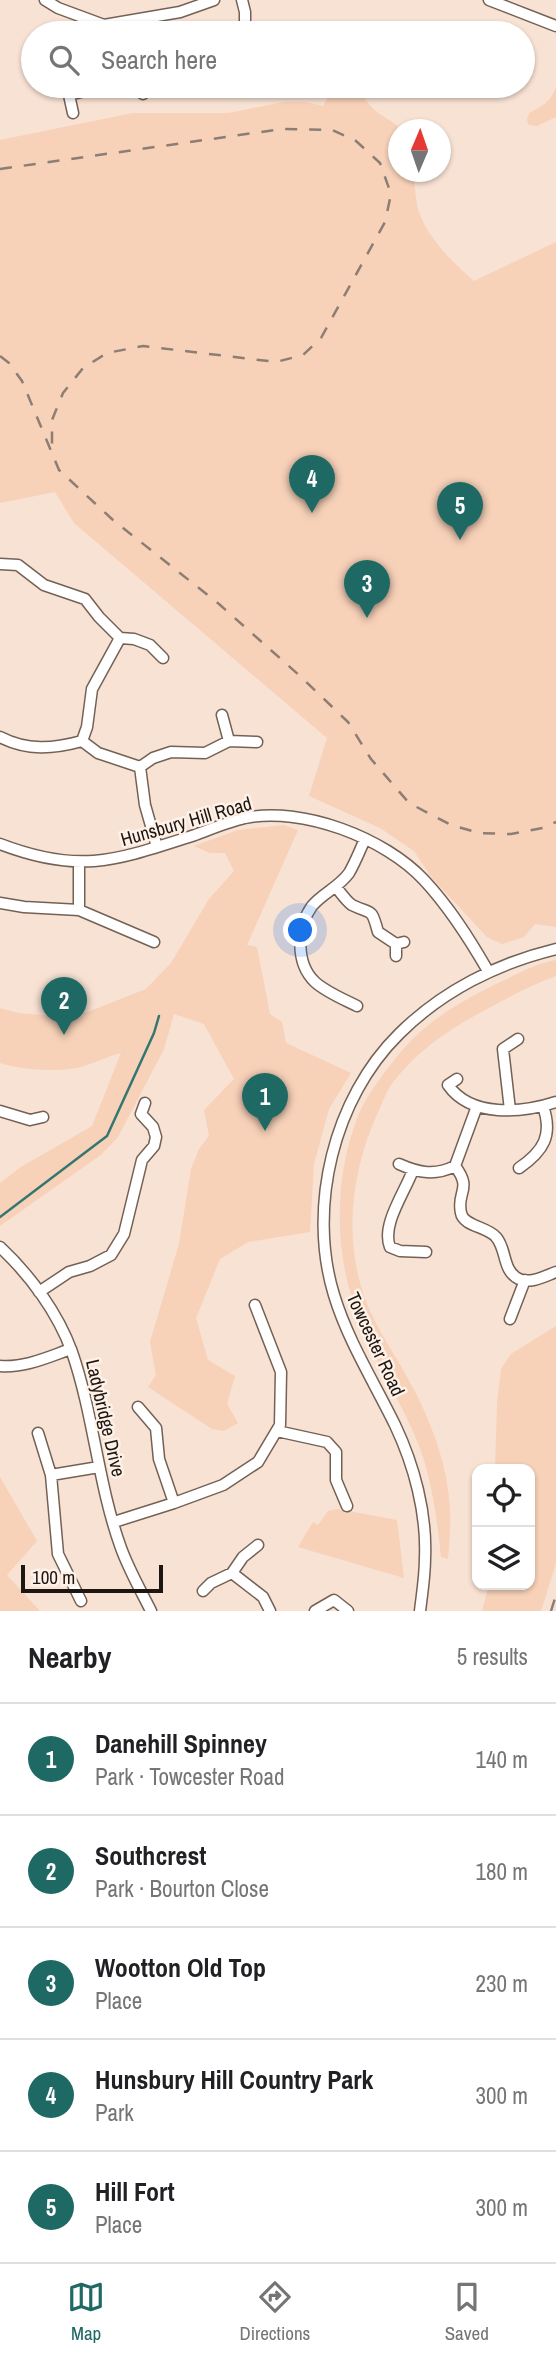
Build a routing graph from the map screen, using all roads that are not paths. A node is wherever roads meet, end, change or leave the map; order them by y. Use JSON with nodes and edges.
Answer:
{"nodes":[{"id":1,"x":45,"y":0,"type":"edge"},
{"id":2,"x":214,"y":0,"type":"edge"},
{"id":3,"x":242,"y":0,"type":"edge"},
{"id":4,"x":489,"y":0,"type":"edge"},
{"id":5,"x":60,"y":4,"type":"edge"},
{"id":6,"x":96,"y":21,"type":"edge"},
{"id":7,"x":127,"y":21,"type":"edge"},
{"id":8,"x":246,"y":21,"type":"edge"},
{"id":9,"x":556,"y":26,"type":"edge"},
{"id":10,"x":70,"y":98,"type":"edge"},
{"id":11,"x":73,"y":113,"type":"dead end"},
{"id":12,"x":0,"y":564,"type":"edge"},
{"id":13,"x":120,"y":638,"type":"junction"},
{"id":14,"x":163,"y":658,"type":"dead end"},
{"id":15,"x":222,"y":715,"type":"dead end"},
{"id":16,"x":0,"y":737,"type":"edge"},
{"id":17,"x":82,"y":741,"type":"junction"},
{"id":18,"x":229,"y":741,"type":"junction"},
{"id":19,"x":257,"y":742,"type":"dead end"},
{"id":20,"x":141,"y":767,"type":"junction"},
{"id":21,"x":365,"y":839,"type":"junction"},
{"id":22,"x":0,"y":844,"type":"edge"},
{"id":23,"x":158,"y":847,"type":"junction"},
{"id":24,"x":79,"y":863,"type":"junction"},
{"id":25,"x":336,"y":887,"type":"junction"},
{"id":26,"x":0,"y":903,"type":"edge"},
{"id":27,"x":79,"y":910,"type":"junction"},
{"id":28,"x":154,"y":942,"type":"dead end"},
{"id":29,"x":556,"y":949,"type":"edge"},
{"id":30,"x":396,"y":956,"type":"dead end"},
{"id":31,"x":488,"y":971,"type":"junction"},
{"id":32,"x":351,"y":1007,"type":"dead end"},
{"id":33,"x":518,"y":1039,"type":"dead end"},
{"id":34,"x":448,"y":1084,"type":"dead end"},
{"id":35,"x":556,"y":1101,"type":"edge"},
{"id":36,"x":145,"y":1103,"type":"dead end"},
{"id":37,"x":477,"y":1106,"type":"junction"},
{"id":38,"x":543,"y":1106,"type":"junction"},
{"id":39,"x":510,"y":1110,"type":"junction"},
{"id":40,"x":0,"y":1111,"type":"edge"},
{"id":41,"x":43,"y":1117,"type":"dead end"},
{"id":42,"x":399,"y":1164,"type":"dead end"},
{"id":43,"x":455,"y":1166,"type":"junction"},
{"id":44,"x":413,"y":1170,"type":"junction"},
{"id":45,"x":535,"y":1171,"type":"dead end"},
{"id":46,"x":0,"y":1247,"type":"edge"},
{"id":47,"x":426,"y":1252,"type":"dead end"},
{"id":48,"x":556,"y":1272,"type":"edge"},
{"id":49,"x":525,"y":1280,"type":"junction"},
{"id":50,"x":39,"y":1292,"type":"junction"},
{"id":51,"x":255,"y":1305,"type":"dead end"},
{"id":52,"x":510,"y":1319,"type":"dead end"},
{"id":53,"x":71,"y":1349,"type":"junction"},
{"id":54,"x":0,"y":1366,"type":"edge"},
{"id":55,"x":138,"y":1407,"type":"dead end"},
{"id":56,"x":277,"y":1431,"type":"junction"},
{"id":57,"x":38,"y":1433,"type":"dead end"},
{"id":58,"x":99,"y":1468,"type":"junction"},
{"id":59,"x":51,"y":1475,"type":"junction"},
{"id":60,"x":174,"y":1503,"type":"junction"},
{"id":61,"x":347,"y":1506,"type":"dead end"},
{"id":62,"x":114,"y":1522,"type":"junction"},
{"id":63,"x":258,"y":1545,"type":"dead end"},
{"id":64,"x":232,"y":1573,"type":"junction"},
{"id":65,"x":203,"y":1591,"type":"dead end"},
{"id":66,"x":81,"y":1601,"type":"dead end"},
{"id":67,"x":151,"y":1611,"type":"edge"},
{"id":68,"x":270,"y":1611,"type":"edge"},
{"id":69,"x":315,"y":1611,"type":"edge"},
{"id":70,"x":348,"y":1611,"type":"edge"},
{"id":71,"x":420,"y":1611,"type":"edge"}],
"edges":[{"from":1,"to":5,"type":"street"},
{"from":2,"to":7,"type":"street"},
{"from":3,"to":8,"type":"street"},
{"from":4,"to":9,"type":"street"},
{"from":5,"to":6,"type":"street"},
{"from":10,"to":11,"type":"street"},
{"from":12,"to":13,"type":"street"},
{"from":13,"to":14,"type":"street"},
{"from":13,"to":17,"type":"street"},
{"from":15,"to":18,"type":"street"},
{"from":16,"to":17,"type":"street"},
{"from":17,"to":20,"type":"street"},
{"from":18,"to":19,"type":"street"},
{"from":18,"to":20,"type":"street"},
{"from":20,"to":23,"type":"street"},
{"from":21,"to":23,"type":"street","name":"Hunsbury Hill Road"},
{"from":21,"to":25,"type":"street"},
{"from":21,"to":31,"type":"street","name":"Hunsbury Hill Road"},
{"from":22,"to":24,"type":"street","name":"Hunsbury Hill Road"},
{"from":23,"to":24,"type":"street","name":"Hunsbury Hill Road"},
{"from":24,"to":27,"type":"street"},
{"from":25,"to":30,"type":"street"},
{"from":25,"to":32,"type":"street"},
{"from":26,"to":27,"type":"street"},
{"from":27,"to":28,"type":"street"},
{"from":29,"to":31,"type":"street","name":"Towcester Road"},
{"from":31,"to":71,"type":"street","name":"Towcester Road"},
{"from":33,"to":39,"type":"street"},
{"from":34,"to":37,"type":"street"},
{"from":35,"to":38,"type":"street"},
{"from":36,"to":50,"type":"street"},
{"from":37,"to":39,"type":"street"},
{"from":37,"to":43,"type":"street"},
{"from":38,"to":39,"type":"street"},
{"from":38,"to":45,"type":"street"},
{"from":40,"to":41,"type":"street"},
{"from":42,"to":44,"type":"street"},
{"from":43,"to":44,"type":"street"},
{"from":43,"to":49,"type":"street"},
{"from":44,"to":47,"type":"street"},
{"from":46,"to":50,"type":"street","name":"Ladybridge Drive"},
{"from":48,"to":49,"type":"street"},
{"from":49,"to":52,"type":"street"},
{"from":50,"to":53,"type":"street","name":"Ladybridge Drive"},
{"from":51,"to":56,"type":"street"},
{"from":53,"to":54,"type":"street"},
{"from":53,"to":58,"type":"street","name":"Ladybridge Drive"},
{"from":55,"to":60,"type":"street"},
{"from":56,"to":60,"type":"street"},
{"from":56,"to":61,"type":"street"},
{"from":57,"to":59,"type":"street"},
{"from":58,"to":59,"type":"street"},
{"from":58,"to":62,"type":"street","name":"Ladybridge Drive"},
{"from":59,"to":66,"type":"street"},
{"from":60,"to":62,"type":"street"},
{"from":62,"to":67,"type":"street","name":"Ladybridge Drive"},
{"from":63,"to":64,"type":"street"},
{"from":64,"to":65,"type":"street"},
{"from":64,"to":68,"type":"street"},
{"from":69,"to":70,"type":"street"}]}
